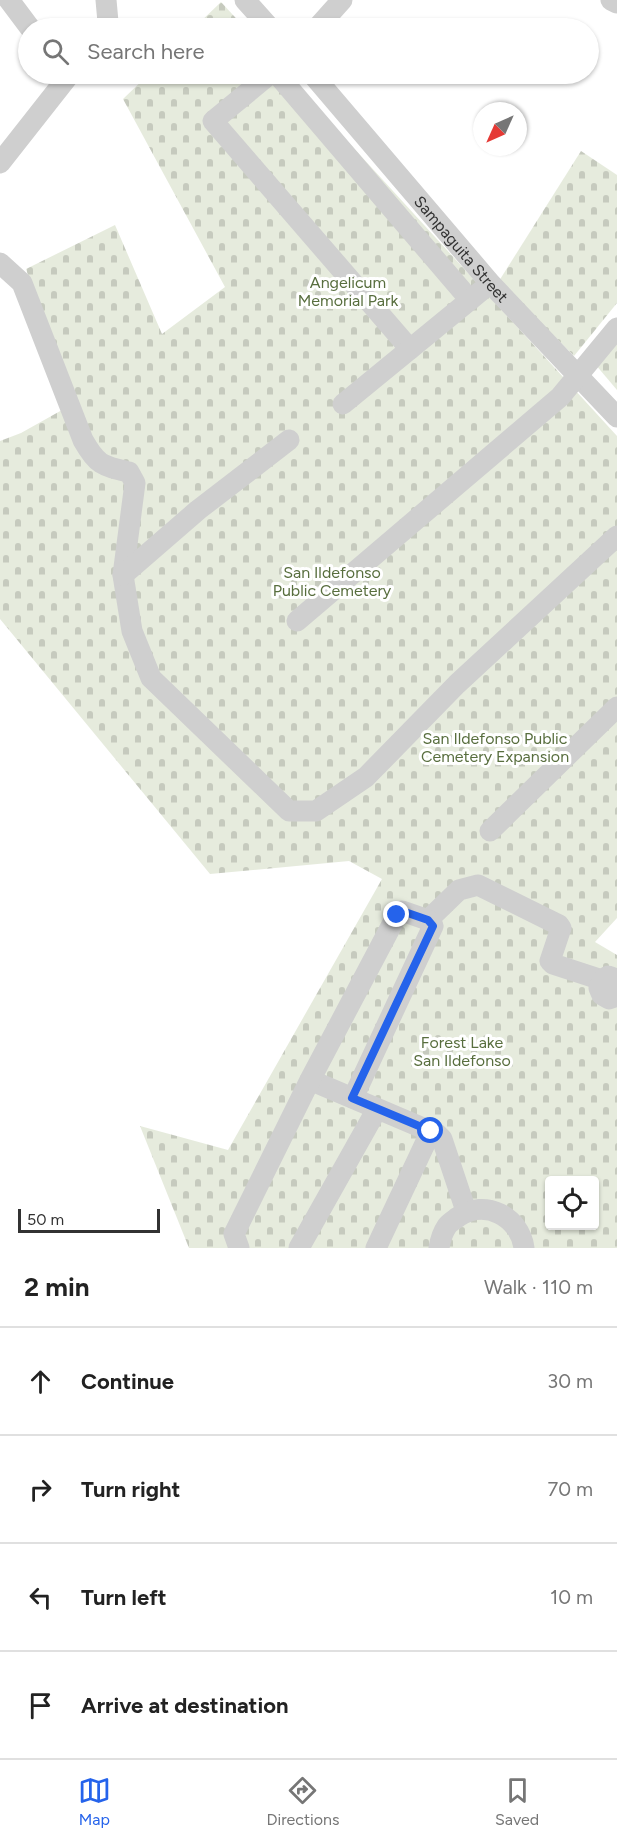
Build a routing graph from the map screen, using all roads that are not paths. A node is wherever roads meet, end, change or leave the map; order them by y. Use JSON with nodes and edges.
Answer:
{"nodes":[{"id":1,"x":9,"y":0,"type":"edge"},
{"id":2,"x":106,"y":0,"type":"edge"},
{"id":3,"x":245,"y":0,"type":"edge"},
{"id":4,"x":342,"y":0,"type":"edge"},
{"id":5,"x":611,"y":0,"type":"edge"},
{"id":6,"x":617,"y":3,"type":"edge"},
{"id":7,"x":22,"y":18,"type":"edge"},
{"id":8,"x":108,"y":18,"type":"edge"},
{"id":9,"x":261,"y":18,"type":"edge"},
{"id":10,"x":326,"y":18,"type":"edge"},
{"id":11,"x":60,"y":84,"type":"edge"},
{"id":12,"x":258,"y":84,"type":"edge"},
{"id":13,"x":286,"y":84,"type":"edge"},
{"id":14,"x":321,"y":84,"type":"edge"},
{"id":15,"x":0,"y":163,"type":"edge"},
{"id":16,"x":0,"y":263,"type":"edge"},
{"id":17,"x":491,"y":284,"type":"junction"},
{"id":18,"x":470,"y":300,"type":"junction"},
{"id":19,"x":617,"y":328,"type":"edge"},
{"id":20,"x":410,"y":349,"type":"junction"},
{"id":21,"x":579,"y":376,"type":"junction"},
{"id":22,"x":343,"y":404,"type":"dead end"},
{"id":23,"x":617,"y":417,"type":"edge"},
{"id":24,"x":289,"y":441,"type":"dead end"},
{"id":25,"x":617,"y":536,"type":"edge"},
{"id":26,"x":123,"y":575,"type":"junction"},
{"id":27,"x":297,"y":621,"type":"dead end"},
{"id":28,"x":617,"y":707,"type":"edge"},
{"id":29,"x":490,"y":831,"type":"dead end"},
{"id":30,"x":428,"y":920,"type":"junction"},
{"id":31,"x":609,"y":980,"type":"edge"},
{"id":32,"x":617,"y":997,"type":"edge"},
{"id":33,"x":310,"y":1080,"type":"junction"},
{"id":34,"x":352,"y":1098,"type":"junction"},
{"id":35,"x":377,"y":1109,"type":"junction"},
{"id":36,"x":431,"y":1131,"type":"junction"},
{"id":37,"x":466,"y":1211,"type":"junction"},
{"id":38,"x":239,"y":1248,"type":"edge"},
{"id":39,"x":299,"y":1248,"type":"edge"},
{"id":40,"x":376,"y":1248,"type":"edge"},
{"id":41,"x":439,"y":1248,"type":"edge"},
{"id":42,"x":524,"y":1248,"type":"edge"}],
"edges":[{"from":1,"to":7,"type":"street"},
{"from":2,"to":8,"type":"street"},
{"from":3,"to":9,"type":"street"},
{"from":4,"to":10,"type":"street"},
{"from":5,"to":6,"type":"street"},
{"from":11,"to":15,"type":"street"},
{"from":12,"to":20,"type":"street"},
{"from":13,"to":18,"type":"street"},
{"from":14,"to":17,"type":"street","name":"Sampaguita Street"},
{"from":16,"to":26,"type":"street"},
{"from":17,"to":18,"type":"street"},
{"from":17,"to":21,"type":"street","name":"Sampaguita Street"},
{"from":18,"to":20,"type":"street"},
{"from":19,"to":21,"type":"street"},
{"from":20,"to":22,"type":"street"},
{"from":21,"to":23,"type":"street","name":"Sampaguita Street"},
{"from":21,"to":27,"type":"street"},
{"from":24,"to":26,"type":"street"},
{"from":25,"to":26,"type":"street"},
{"from":28,"to":29,"type":"street"},
{"from":30,"to":31,"type":"street"},
{"from":30,"to":33,"type":"street"},
{"from":30,"to":34,"type":"street"},
{"from":31,"to":32,"type":"street"},
{"from":33,"to":34,"type":"street"},
{"from":33,"to":38,"type":"street"},
{"from":34,"to":35,"type":"street"},
{"from":35,"to":36,"type":"street"},
{"from":35,"to":39,"type":"street"},
{"from":36,"to":37,"type":"street"},
{"from":36,"to":40,"type":"street"},
{"from":37,"to":41,"type":"street"},
{"from":37,"to":42,"type":"street"}]}
